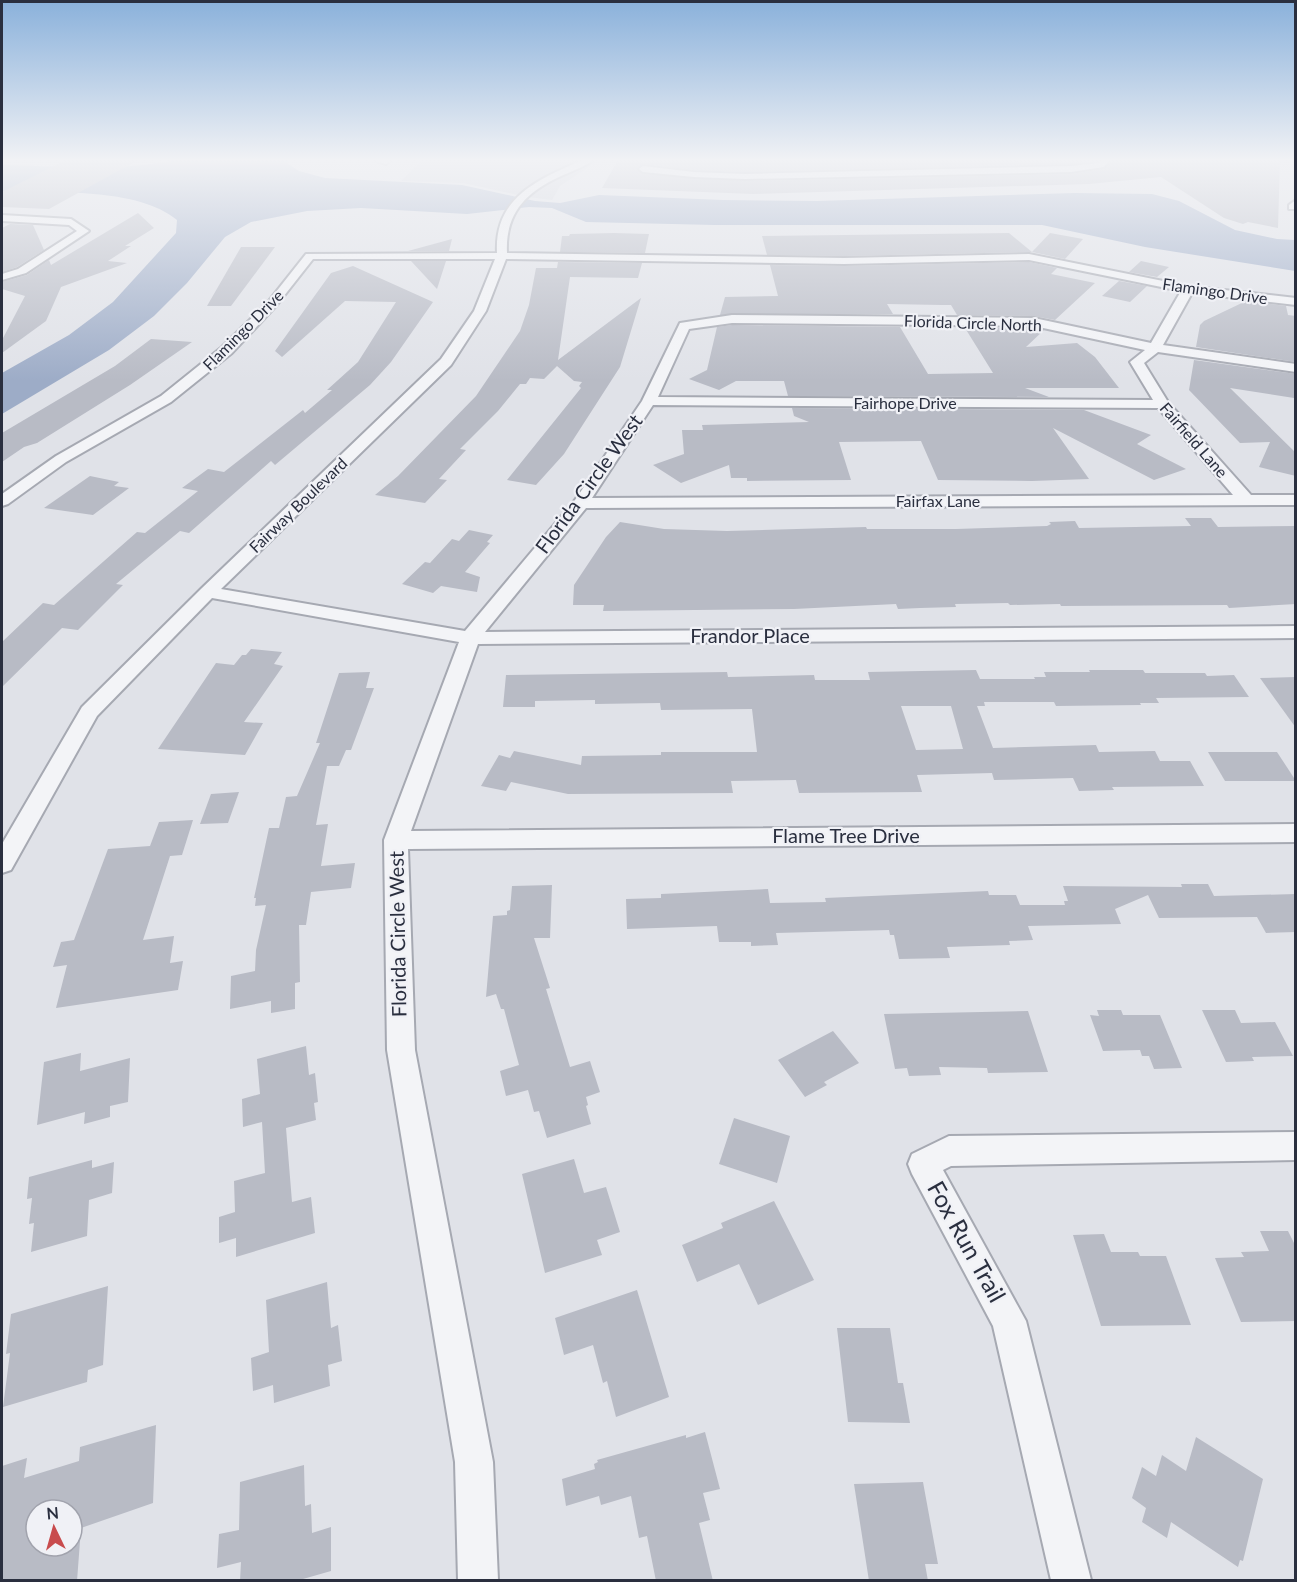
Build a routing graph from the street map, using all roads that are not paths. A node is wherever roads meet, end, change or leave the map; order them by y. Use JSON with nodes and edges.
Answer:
{"nodes":[{"id":1,"x":80,"y":234,"type":"edge"},
{"id":2,"x":502,"y":234,"type":"edge"},
{"id":3,"x":502,"y":256,"type":"junction"},
{"id":4,"x":2,"y":277,"type":"edge"},
{"id":5,"x":1188,"y":289,"type":"junction"},
{"id":6,"x":1296,"y":302,"type":"edge"},
{"id":7,"x":684,"y":326,"type":"joint"},
{"id":8,"x":1155,"y":348,"type":"junction"},
{"id":9,"x":1296,"y":368,"type":"edge"},
{"id":10,"x":649,"y":402,"type":"junction"},
{"id":11,"x":1162,"y":404,"type":"junction"},
{"id":12,"x":1246,"y":500,"type":"junction"},
{"id":13,"x":1296,"y":500,"type":"edge"},
{"id":14,"x":2,"y":501,"type":"edge"},
{"id":15,"x":581,"y":503,"type":"junction"},
{"id":16,"x":208,"y":592,"type":"junction"},
{"id":17,"x":1296,"y":632,"type":"edge"},
{"id":18,"x":470,"y":638,"type":"junction"},
{"id":19,"x":1296,"y":833,"type":"edge"},
{"id":20,"x":396,"y":840,"type":"junction"},
{"id":21,"x":2,"y":864,"type":"edge"},
{"id":22,"x":1296,"y":1146,"type":"edge"},
{"id":23,"x":478,"y":1581,"type":"edge"},
{"id":24,"x":1071,"y":1581,"type":"edge"}],
"edges":[{"from":1,"to":4,"type":"street"},
{"from":2,"to":3,"type":"street","name":"Fairway Boulevard"},
{"from":3,"to":5,"type":"street","name":"Flamingo Drive"},
{"from":3,"to":14,"type":"street","name":"Flamingo Drive"},
{"from":3,"to":16,"type":"street","name":"Fairway Boulevard"},
{"from":5,"to":6,"type":"street","name":"Flamingo Drive"},
{"from":5,"to":8,"type":"street","name":"Fairfield Lane"},
{"from":7,"to":8,"type":"street","name":"Florida Circle North"},
{"from":7,"to":10,"type":"street","name":"Florida Circle West"},
{"from":8,"to":9,"type":"street","name":"Florida Circle North"},
{"from":8,"to":11,"type":"street","name":"Fairfield Lane"},
{"from":10,"to":11,"type":"street","name":"Fairhope Drive"},
{"from":10,"to":15,"type":"street","name":"Florida Circle West"},
{"from":11,"to":12,"type":"street","name":"Fairfield Lane"},
{"from":12,"to":13,"type":"street","name":"Fairfax Lane"},
{"from":12,"to":15,"type":"street","name":"Fairfax Lane"},
{"from":15,"to":18,"type":"street","name":"Florida Circle West"},
{"from":16,"to":18,"type":"street","name":"Frandor Place"},
{"from":16,"to":21,"type":"street","name":"Fairway Boulevard"},
{"from":17,"to":18,"type":"street","name":"Frandor Place"},
{"from":18,"to":20,"type":"street","name":"Florida Circle West"},
{"from":19,"to":20,"type":"street","name":"Flame Tree Drive"},
{"from":20,"to":23,"type":"street","name":"Florida Circle West"},
{"from":22,"to":24,"type":"street","name":"Fox Run Trail"}]}
